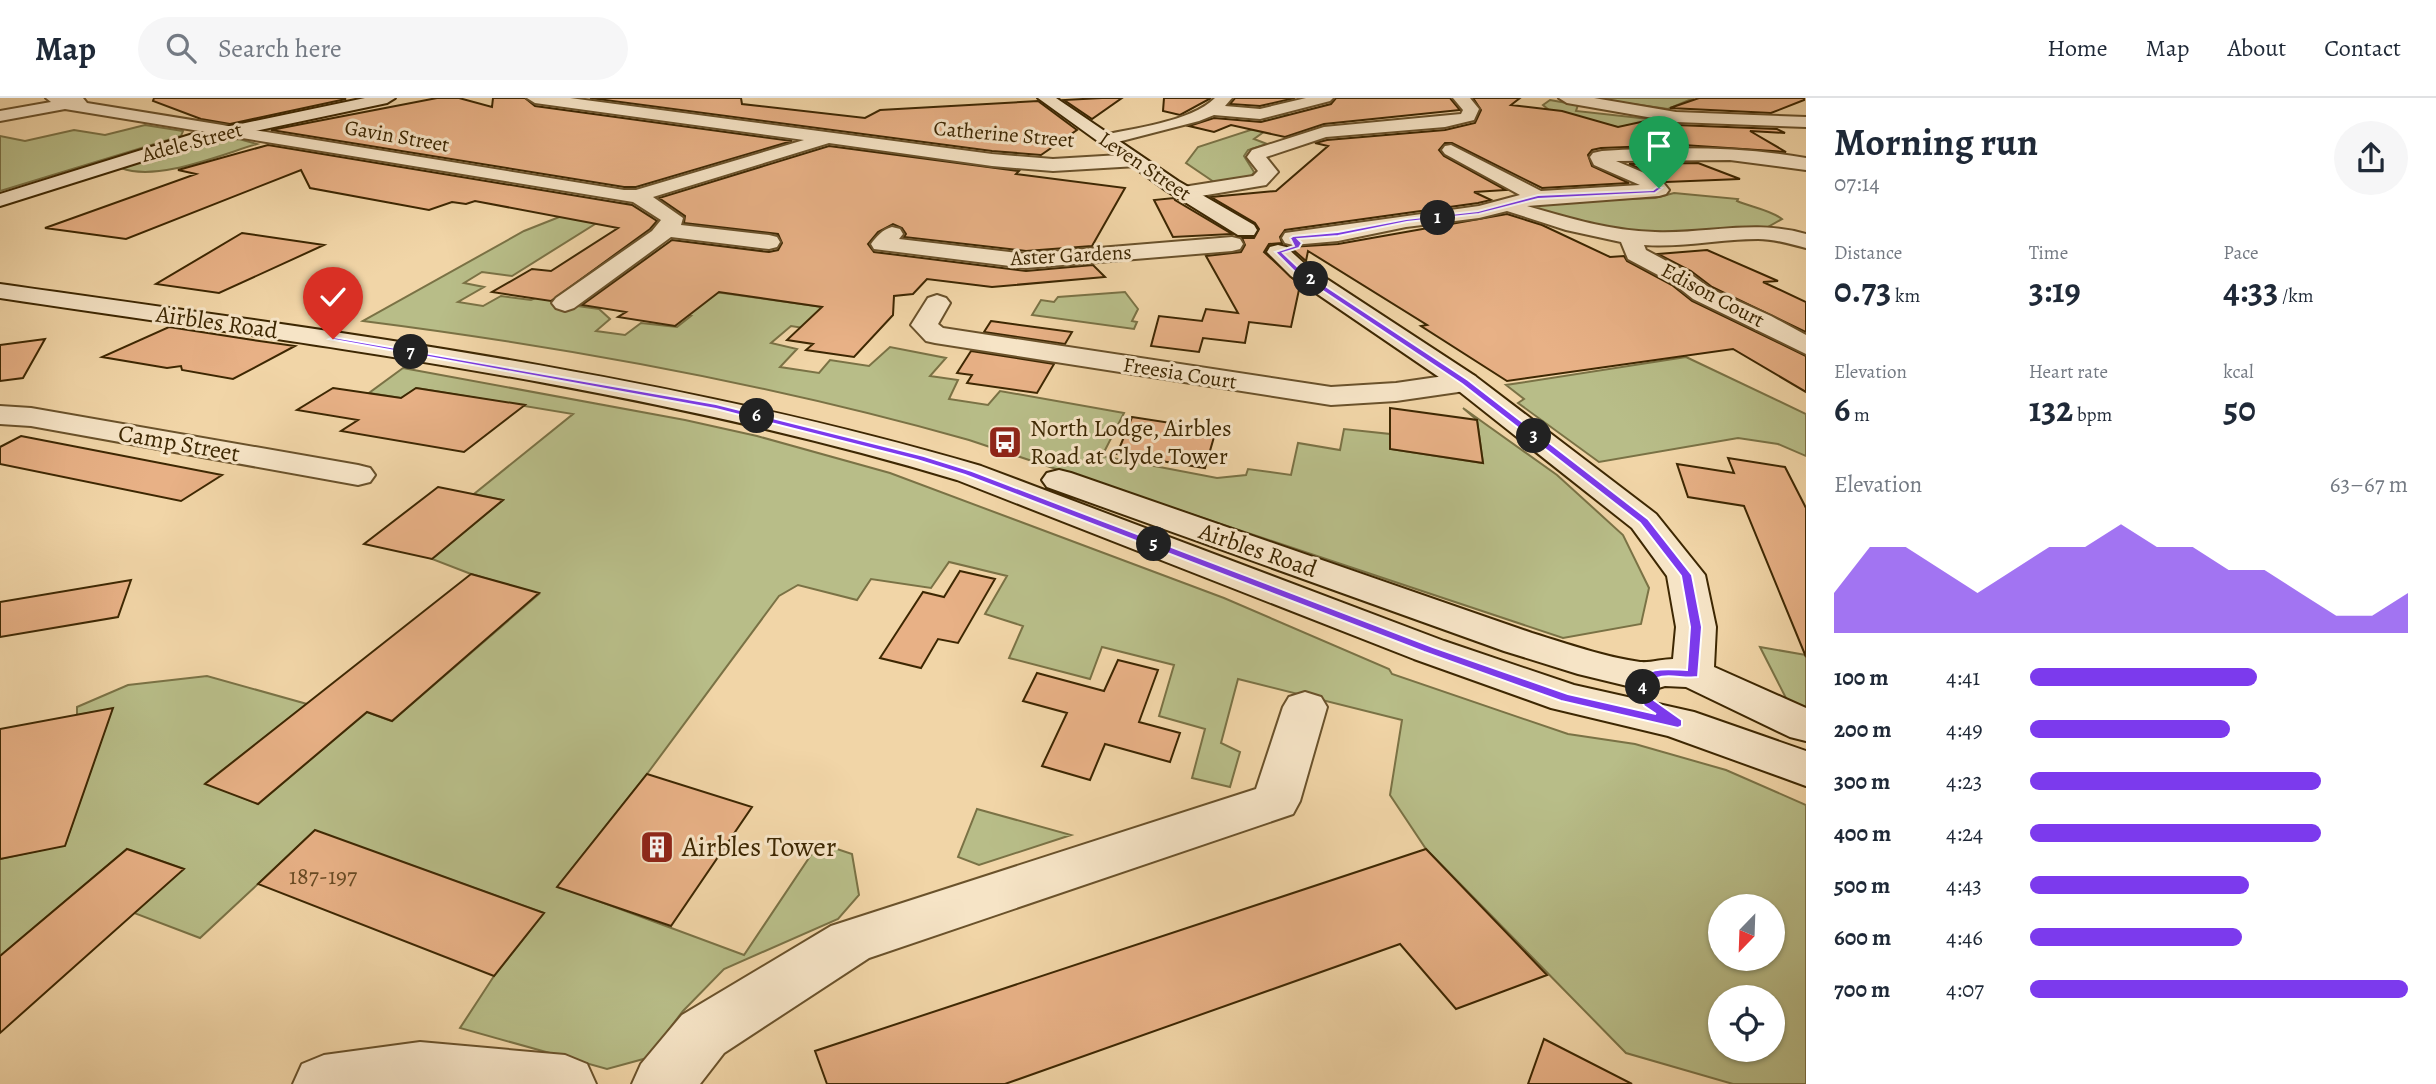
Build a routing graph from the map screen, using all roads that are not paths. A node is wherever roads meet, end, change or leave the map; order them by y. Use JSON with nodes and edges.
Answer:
{"nodes":[{"id":1,"x":106,"y":98,"type":"edge"},
{"id":2,"x":387,"y":98,"type":"edge"},
{"id":3,"x":535,"y":98,"type":"edge"},
{"id":4,"x":1046,"y":98,"type":"edge"},
{"id":5,"x":1461,"y":98,"type":"edge"},
{"id":6,"x":1567,"y":98,"type":"edge"},
{"id":7,"x":61,"y":101,"type":"edge"},
{"id":8,"x":1218,"y":104,"type":"edge"},
{"id":9,"x":1330,"y":107,"type":"edge"},
{"id":10,"x":1708,"y":107,"type":"dead end"},
{"id":11,"x":0,"y":116,"type":"edge"},
{"id":12,"x":1758,"y":119,"type":"junction"},
{"id":13,"x":1804,"y":119,"type":"edge"},
{"id":14,"x":1390,"y":125,"type":"junction"},
{"id":15,"x":229,"y":130,"type":"junction"},
{"id":16,"x":831,"y":137,"type":"junction"},
{"id":17,"x":1106,"y":140,"type":"junction"},
{"id":18,"x":1451,"y":150,"type":"dead end"},
{"id":19,"x":1137,"y":160,"type":"junction"},
{"id":20,"x":1806,"y":164,"type":"edge"},
{"id":21,"x":1183,"y":193,"type":"junction"},
{"id":22,"x":637,"y":196,"type":"junction"},
{"id":23,"x":1538,"y":197,"type":"junction"},
{"id":24,"x":0,"y":200,"type":"edge"},
{"id":25,"x":1507,"y":206,"type":"junction"},
{"id":26,"x":666,"y":230,"type":"junction"},
{"id":27,"x":891,"y":234,"type":"dead end"},
{"id":28,"x":1630,"y":236,"type":"junction"},
{"id":29,"x":1239,"y":237,"type":"junction"},
{"id":30,"x":1806,"y":241,"type":"edge"},
{"id":31,"x":769,"y":242,"type":"dead end"},
{"id":32,"x":1286,"y":245,"type":"junction"},
{"id":33,"x":0,"y":276,"type":"edge"},
{"id":34,"x":0,"y":291,"type":"edge"},
{"id":35,"x":565,"y":303,"type":"dead end"},
{"id":36,"x":937,"y":303,"type":"dead end"},
{"id":37,"x":1806,"y":346,"type":"edge"},
{"id":38,"x":1465,"y":382,"type":"junction"},
{"id":39,"x":0,"y":415,"type":"edge"},
{"id":40,"x":358,"y":475,"type":"dead end"},
{"id":41,"x":1693,"y":674,"type":"junction"},
{"id":42,"x":1648,"y":677,"type":"junction"},
{"id":43,"x":1733,"y":693,"type":"junction"},
{"id":44,"x":1305,"y":707,"type":"dead end"},
{"id":45,"x":1806,"y":726,"type":"edge"},
{"id":46,"x":1691,"y":728,"type":"junction"},
{"id":47,"x":1806,"y":769,"type":"edge"},
{"id":48,"x":560,"y":1083,"type":"edge"},
{"id":49,"x":324,"y":1084,"type":"edge"},
{"id":50,"x":663,"y":1084,"type":"edge"}],
"edges":[{"from":1,"to":7,"type":"street"},
{"from":2,"to":15,"type":"street","name":"Adele Street"},
{"from":3,"to":16,"type":"street","name":"Catherine Street"},
{"from":4,"to":17,"type":"street","name":"Leven Street"},
{"from":5,"to":14,"type":"street"},
{"from":6,"to":12,"type":"street"},
{"from":7,"to":11,"type":"street"},
{"from":7,"to":15,"type":"street","name":"Gavin Street"},
{"from":8,"to":9,"type":"street"},
{"from":8,"to":17,"type":"street"},
{"from":9,"to":14,"type":"street"},
{"from":10,"to":12,"type":"street"},
{"from":12,"to":13,"type":"street"},
{"from":14,"to":21,"type":"street"},
{"from":15,"to":22,"type":"street","name":"Gavin Street"},
{"from":15,"to":24,"type":"street","name":"Adele Street"},
{"from":16,"to":19,"type":"street","name":"Catherine Street"},
{"from":16,"to":22,"type":"street"},
{"from":17,"to":19,"type":"street","name":"Leven Street"},
{"from":18,"to":23,"type":"street"},
{"from":19,"to":21,"type":"street","name":"Leven Street"},
{"from":20,"to":23,"type":"street"},
{"from":21,"to":29,"type":"street","name":"Leven Street"},
{"from":22,"to":26,"type":"street"},
{"from":23,"to":25,"type":"street"},
{"from":25,"to":28,"type":"street"},
{"from":25,"to":32,"type":"street"},
{"from":26,"to":31,"type":"street"},
{"from":26,"to":35,"type":"street"},
{"from":27,"to":29,"type":"street","name":"Aster Gardens"},
{"from":28,"to":30,"type":"street"},
{"from":28,"to":37,"type":"street","name":"Edison Court"},
{"from":29,"to":32,"type":"street"},
{"from":32,"to":38,"type":"street"},
{"from":33,"to":42,"type":"street","name":"Airbles Road"},
{"from":34,"to":46,"type":"street","name":"Airbles Road"},
{"from":36,"to":38,"type":"street","name":"Freesia Court"},
{"from":38,"to":41,"type":"street"},
{"from":39,"to":40,"type":"street","name":"Camp Street"},
{"from":41,"to":42,"type":"street","name":"Airbles Road"},
{"from":41,"to":43,"type":"street","name":"Airbles Road"},
{"from":42,"to":46,"type":"street","name":"Airbles Road"},
{"from":43,"to":45,"type":"street","name":"Airbles Road"},
{"from":43,"to":46,"type":"street","name":"Airbles Road"},
{"from":44,"to":50,"type":"street"},
{"from":46,"to":47,"type":"street","name":"Airbles Road"},
{"from":48,"to":49,"type":"street"}]}
